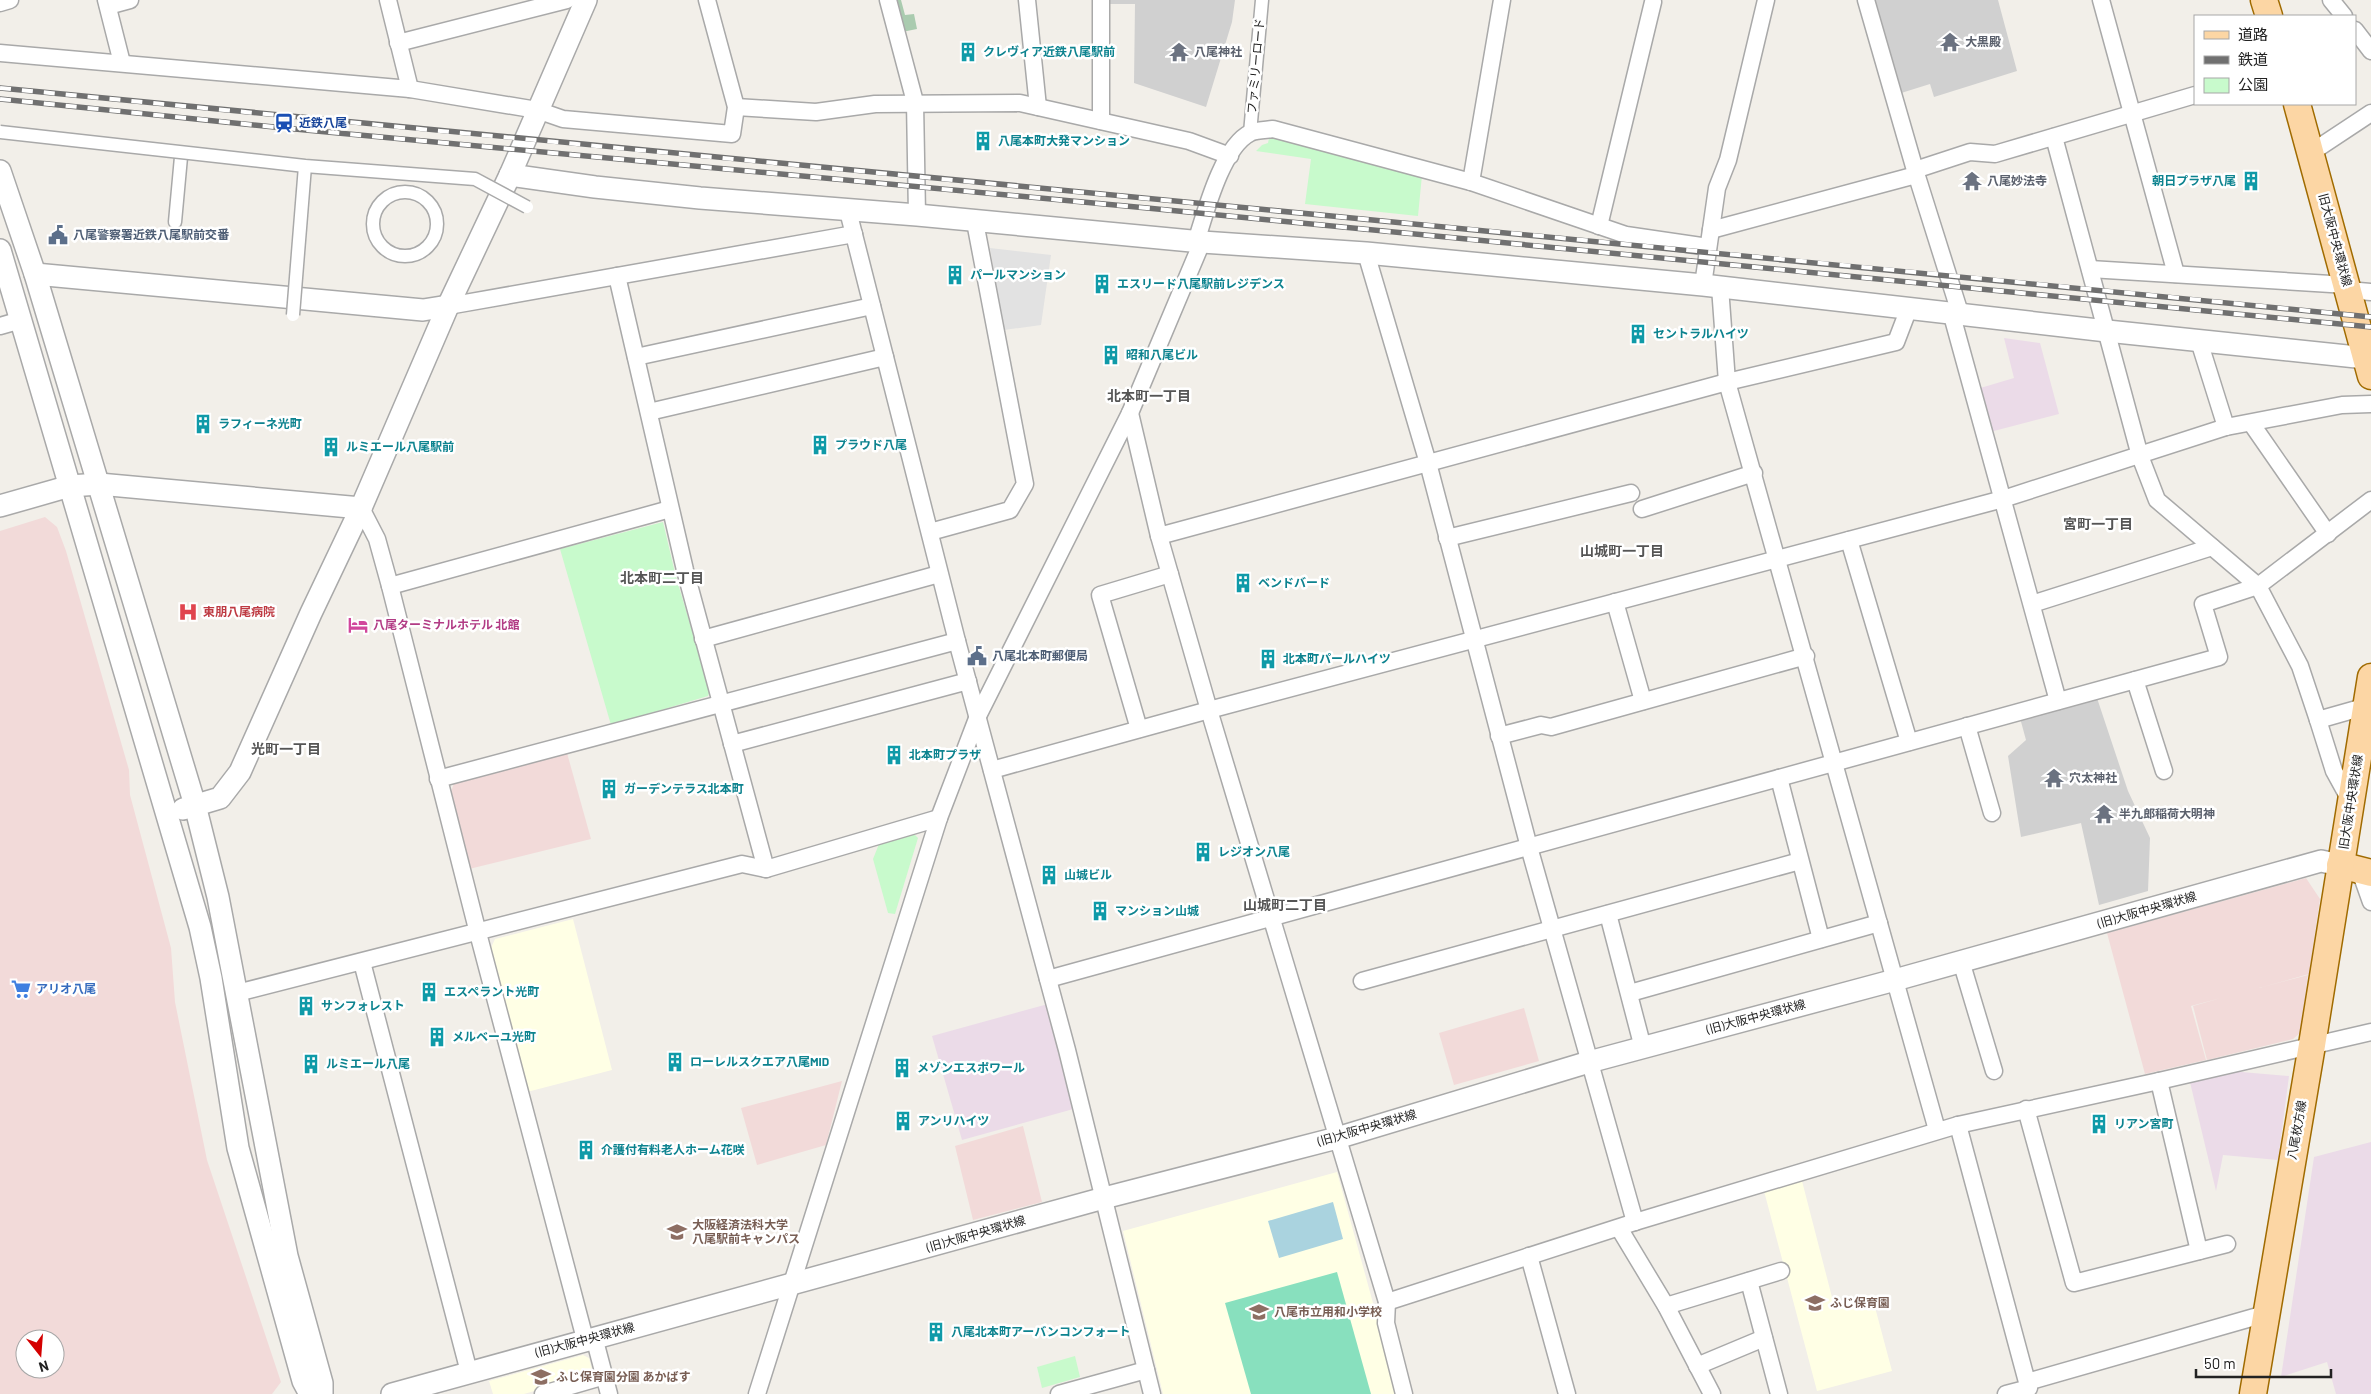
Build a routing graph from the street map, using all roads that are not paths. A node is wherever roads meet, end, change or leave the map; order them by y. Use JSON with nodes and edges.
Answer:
{"nodes":[{"id":1,"x":10,"y":0,"type":"edge"},
{"id":2,"x":130,"y":0,"type":"edge"},
{"id":3,"x":388,"y":0,"type":"edge"},
{"id":4,"x":567,"y":0,"type":"edge"},
{"id":5,"x":586,"y":0,"type":"edge"},
{"id":6,"x":707,"y":0,"type":"edge"},
{"id":7,"x":888,"y":0,"type":"edge"},
{"id":8,"x":1027,"y":0,"type":"edge"},
{"id":9,"x":1101,"y":0,"type":"edge"},
{"id":10,"x":1262,"y":0,"type":"edge"},
{"id":11,"x":1502,"y":0,"type":"edge"},
{"id":12,"x":1766,"y":0,"type":"edge"},
{"id":13,"x":1866,"y":0,"type":"edge"},
{"id":14,"x":2101,"y":0,"type":"edge"},
{"id":15,"x":2264,"y":0,"type":"edge"},
{"id":16,"x":2331,"y":0,"type":"edge"},
{"id":17,"x":1654,"y":1,"type":"edge"},
{"id":18,"x":0,"y":3,"type":"edge"},
{"id":19,"x":107,"y":3,"type":"edge"},
{"id":20,"x":2269,"y":15,"type":"edge"},
{"id":21,"x":2343,"y":15,"type":"edge"},
{"id":22,"x":2356,"y":31,"type":"edge"},
{"id":23,"x":398,"y":43,"type":"junction"},
{"id":24,"x":2371,"y":51,"type":"edge"},
{"id":25,"x":0,"y":53,"type":"edge"},
{"id":26,"x":122,"y":63,"type":"junction"},
{"id":27,"x":410,"y":90,"type":"junction"},
{"id":28,"x":2194,"y":95,"type":"edge"},
{"id":29,"x":915,"y":102,"type":"junction"},
{"id":30,"x":2297,"y":105,"type":"edge"},
{"id":31,"x":736,"y":107,"type":"junction"},
{"id":32,"x":1038,"y":107,"type":"junction"},
{"id":33,"x":537,"y":110,"type":"junction"},
{"id":34,"x":2132,"y":113,"type":"junction"},
{"id":35,"x":2371,"y":113,"type":"edge"},
{"id":36,"x":1101,"y":121,"type":"junction"},
{"id":37,"x":0,"y":132,"type":"edge"},
{"id":38,"x":1250,"y":133,"type":"junction"},
{"id":39,"x":2054,"y":137,"type":"junction"},
{"id":40,"x":2312,"y":152,"type":"junction"},
{"id":41,"x":1230,"y":156,"type":"junction"},
{"id":42,"x":183,"y":157,"type":"junction"},
{"id":43,"x":307,"y":162,"type":"junction"},
{"id":44,"x":0,"y":171,"type":"edge"},
{"id":45,"x":1915,"y":173,"type":"junction"},
{"id":46,"x":510,"y":175,"type":"junction"},
{"id":47,"x":1471,"y":182,"type":"junction"},
{"id":48,"x":527,"y":207,"type":"dead end"},
{"id":49,"x":848,"y":211,"type":"junction"},
{"id":50,"x":917,"y":215,"type":"junction"},
{"id":51,"x":175,"y":222,"type":"dead end"},
{"id":52,"x":975,"y":222,"type":"junction"},
{"id":53,"x":1599,"y":226,"type":"junction"},
{"id":54,"x":1710,"y":230,"type":"junction"},
{"id":55,"x":854,"y":234,"type":"junction"},
{"id":56,"x":435,"y":235,"type":"joint"},
{"id":57,"x":1199,"y":242,"type":"junction"},
{"id":58,"x":1708,"y":247,"type":"junction"},
{"id":59,"x":0,"y":250,"type":"edge"},
{"id":60,"x":1366,"y":253,"type":"junction"},
{"id":61,"x":2090,"y":269,"type":"junction"},
{"id":62,"x":35,"y":274,"type":"junction"},
{"id":63,"x":2176,"y":274,"type":"junction"},
{"id":64,"x":617,"y":276,"type":"junction"},
{"id":65,"x":1711,"y":286,"type":"junction"},
{"id":66,"x":2355,"y":289,"type":"edge"},
{"id":67,"x":448,"y":306,"type":"junction"},
{"id":68,"x":872,"y":306,"type":"junction"},
{"id":69,"x":1909,"y":308,"type":"junction"},
{"id":70,"x":1956,"y":313,"type":"junction"},
{"id":71,"x":293,"y":314,"type":"dead end"},
{"id":72,"x":21,"y":320,"type":"junction"},
{"id":73,"x":0,"y":326,"type":"edge"},
{"id":74,"x":2107,"y":331,"type":"junction"},
{"id":75,"x":2199,"y":341,"type":"junction"},
{"id":76,"x":636,"y":357,"type":"junction"},
{"id":77,"x":886,"y":357,"type":"junction"},
{"id":78,"x":2369,"y":364,"type":"edge"},
{"id":79,"x":1727,"y":382,"type":"junction"},
{"id":80,"x":2371,"y":404,"type":"edge"},
{"id":81,"x":649,"y":412,"type":"junction"},
{"id":82,"x":1130,"y":413,"type":"junction"},
{"id":83,"x":2251,"y":423,"type":"junction"},
{"id":84,"x":2226,"y":427,"type":"junction"},
{"id":85,"x":2140,"y":456,"type":"junction"},
{"id":86,"x":1428,"y":464,"type":"junction"},
{"id":87,"x":1754,"y":473,"type":"junction"},
{"id":88,"x":99,"y":484,"type":"junction"},
{"id":89,"x":70,"y":486,"type":"junction"},
{"id":90,"x":1631,"y":493,"type":"dead end"},
{"id":91,"x":2003,"y":499,"type":"junction"},
{"id":92,"x":2371,"y":500,"type":"edge"},
{"id":93,"x":0,"y":506,"type":"edge"},
{"id":94,"x":361,"y":508,"type":"junction"},
{"id":95,"x":670,"y":509,"type":"junction"},
{"id":96,"x":1642,"y":509,"type":"dead end"},
{"id":97,"x":930,"y":532,"type":"junction"},
{"id":98,"x":2328,"y":534,"type":"junction"},
{"id":99,"x":1159,"y":536,"type":"junction"},
{"id":100,"x":1447,"y":538,"type":"junction"},
{"id":101,"x":1849,"y":540,"type":"junction"},
{"id":102,"x":2212,"y":547,"type":"junction"},
{"id":103,"x":1778,"y":558,"type":"junction"},
{"id":104,"x":939,"y":574,"type":"junction"},
{"id":105,"x":1170,"y":574,"type":"junction"},
{"id":106,"x":390,"y":586,"type":"junction"},
{"id":107,"x":2258,"y":586,"type":"junction"},
{"id":108,"x":1615,"y":602,"type":"junction"},
{"id":109,"x":2032,"y":604,"type":"junction"},
{"id":110,"x":703,"y":639,"type":"junction"},
{"id":111,"x":1473,"y":640,"type":"junction"},
{"id":112,"x":957,"y":641,"type":"junction"},
{"id":113,"x":1806,"y":656,"type":"junction"},
{"id":114,"x":2371,"y":677,"type":"edge"},
{"id":115,"x":2135,"y":680,"type":"junction"},
{"id":116,"x":968,"y":682,"type":"junction"},
{"id":117,"x":1643,"y":701,"type":"junction"},
{"id":118,"x":2058,"y":701,"type":"junction"},
{"id":119,"x":721,"y":703,"type":"junction"},
{"id":120,"x":2369,"y":705,"type":"edge"},
{"id":121,"x":1209,"y":710,"type":"junction"},
{"id":122,"x":978,"y":716,"type":"junction"},
{"id":123,"x":2318,"y":720,"type":"junction"},
{"id":124,"x":1967,"y":726,"type":"junction"},
{"id":125,"x":1139,"y":729,"type":"junction"},
{"id":126,"x":1499,"y":736,"type":"junction"},
{"id":127,"x":1909,"y":742,"type":"junction"},
{"id":128,"x":732,"y":744,"type":"junction"},
{"id":129,"x":1835,"y":762,"type":"junction"},
{"id":130,"x":992,"y":770,"type":"junction"},
{"id":131,"x":2164,"y":771,"type":"dead end"},
{"id":132,"x":1779,"y":778,"type":"junction"},
{"id":133,"x":438,"y":779,"type":"junction"},
{"id":134,"x":2351,"y":802,"type":"junction"},
{"id":135,"x":195,"y":806,"type":"junction"},
{"id":136,"x":168,"y":813,"type":"junction"},
{"id":137,"x":1992,"y":813,"type":"dead end"},
{"id":138,"x":939,"y":818,"type":"junction"},
{"id":139,"x":1529,"y":846,"type":"junction"},
{"id":140,"x":1800,"y":862,"type":"junction"},
{"id":141,"x":766,"y":869,"type":"junction"},
{"id":142,"x":2357,"y":870,"type":"edge"},
{"id":143,"x":2371,"y":902,"type":"edge"},
{"id":144,"x":1608,"y":914,"type":"junction"},
{"id":145,"x":1270,"y":919,"type":"junction"},
{"id":146,"x":1879,"y":923,"type":"junction"},
{"id":147,"x":1552,"y":928,"type":"junction"},
{"id":148,"x":478,"y":933,"type":"junction"},
{"id":149,"x":1820,"y":939,"type":"junction"},
{"id":150,"x":1962,"y":961,"type":"junction"},
{"id":151,"x":362,"y":962,"type":"junction"},
{"id":152,"x":1048,"y":979,"type":"junction"},
{"id":153,"x":1895,"y":980,"type":"junction"},
{"id":154,"x":1362,"y":981,"type":"dead end"},
{"id":155,"x":237,"y":993,"type":"junction"},
{"id":156,"x":1630,"y":993,"type":"junction"},
{"id":157,"x":2371,"y":1032,"type":"edge"},
{"id":158,"x":2312,"y":1045,"type":"junction"},
{"id":159,"x":1643,"y":1048,"type":"junction"},
{"id":160,"x":1589,"y":1062,"type":"junction"},
{"id":161,"x":1994,"y":1071,"type":"dead end"},
{"id":162,"x":2159,"y":1082,"type":"junction"},
{"id":163,"x":2026,"y":1109,"type":"junction"},
{"id":164,"x":1958,"y":1124,"type":"junction"},
{"id":165,"x":1937,"y":1130,"type":"junction"},
{"id":166,"x":1337,"y":1138,"type":"junction"},
{"id":167,"x":1104,"y":1198,"type":"junction"},
{"id":168,"x":1635,"y":1222,"type":"junction"},
{"id":169,"x":1619,"y":1228,"type":"junction"},
{"id":170,"x":2227,"y":1244,"type":"dead end"},
{"id":171,"x":2199,"y":1251,"type":"junction"},
{"id":172,"x":1529,"y":1256,"type":"junction"},
{"id":173,"x":1781,"y":1271,"type":"dead end"},
{"id":174,"x":1749,"y":1281,"type":"junction"},
{"id":175,"x":790,"y":1286,"type":"junction"},
{"id":176,"x":1387,"y":1302,"type":"junction"},
{"id":177,"x":1666,"y":1306,"type":"junction"},
{"id":178,"x":2265,"y":1314,"type":"junction"},
{"id":179,"x":589,"y":1338,"type":"junction"},
{"id":180,"x":1764,"y":1338,"type":"junction"},
{"id":181,"x":1697,"y":1366,"type":"junction"},
{"id":182,"x":1146,"y":1370,"type":"junction"},
{"id":183,"x":469,"y":1372,"type":"junction"},
{"id":184,"x":605,"y":1376,"type":"junction"},
{"id":185,"x":2029,"y":1388,"type":"edge"},
{"id":186,"x":310,"y":1394,"type":"edge"},
{"id":187,"x":322,"y":1394,"type":"edge"},
{"id":188,"x":392,"y":1394,"type":"edge"},
{"id":189,"x":543,"y":1394,"type":"edge"},
{"id":190,"x":610,"y":1394,"type":"edge"},
{"id":191,"x":756,"y":1394,"type":"edge"},
{"id":192,"x":1059,"y":1394,"type":"edge"},
{"id":193,"x":1152,"y":1394,"type":"edge"},
{"id":194,"x":1404,"y":1394,"type":"edge"},
{"id":195,"x":1566,"y":1394,"type":"edge"},
{"id":196,"x":1712,"y":1394,"type":"edge"},
{"id":197,"x":1779,"y":1394,"type":"edge"},
{"id":198,"x":2006,"y":1394,"type":"edge"},
{"id":199,"x":2253,"y":1394,"type":"edge"}],
"edges":[{"from":1,"to":18,"type":"street"},
{"from":2,"to":19,"type":"street"},
{"from":3,"to":23,"type":"street"},
{"from":4,"to":23,"type":"street"},
{"from":5,"to":33,"type":"street"},
{"from":6,"to":31,"type":"street"},
{"from":7,"to":29,"type":"street"},
{"from":8,"to":32,"type":"street"},
{"from":9,"to":36,"type":"street"},
{"from":10,"to":38,"type":"street","name":"ファミリーロード"},
{"from":11,"to":47,"type":"street"},
{"from":12,"to":54,"type":"street"},
{"from":13,"to":45,"type":"street"},
{"from":14,"to":34,"type":"street"},
{"from":15,"to":20,"type":"main road"},
{"from":16,"to":21,"type":"street"},
{"from":17,"to":53,"type":"street"},
{"from":19,"to":26,"type":"street"},
{"from":22,"to":24,"type":"street"},
{"from":23,"to":27,"type":"street"},
{"from":25,"to":26,"type":"street"},
{"from":26,"to":27,"type":"street"},
{"from":27,"to":33,"type":"street"},
{"from":28,"to":34,"type":"street"},
{"from":29,"to":31,"type":"street"},
{"from":29,"to":32,"type":"street"},
{"from":29,"to":50,"type":"street"},
{"from":30,"to":40,"type":"main road","name":"旧大阪中央環状線"},
{"from":31,"to":33,"type":"street"},
{"from":32,"to":36,"type":"street"},
{"from":33,"to":46,"type":"street"},
{"from":34,"to":39,"type":"street"},
{"from":34,"to":63,"type":"street"},
{"from":35,"to":40,"type":"street"},
{"from":36,"to":41,"type":"street"},
{"from":37,"to":42,"type":"street","bridge":true},
{"from":38,"to":41,"type":"street"},
{"from":38,"to":47,"type":"street"},
{"from":39,"to":45,"type":"street"},
{"from":39,"to":61,"type":"street"},
{"from":40,"to":66,"type":"main road","name":"旧大阪中央環状線"},
{"from":41,"to":57,"type":"street"},
{"from":42,"to":43,"type":"street","bridge":true},
{"from":42,"to":51,"type":"street"},
{"from":43,"to":48,"type":"street","bridge":true},
{"from":43,"to":71,"type":"street","bridge":true},
{"from":44,"to":62,"type":"street"},
{"from":45,"to":54,"type":"street"},
{"from":45,"to":70,"type":"street"},
{"from":46,"to":49,"type":"street"},
{"from":46,"to":67,"type":"street"},
{"from":47,"to":53,"type":"street"},
{"from":49,"to":50,"type":"street"},
{"from":49,"to":55,"type":"street"},
{"from":50,"to":52,"type":"street"},
{"from":52,"to":57,"type":"street"},
{"from":52,"to":97,"type":"street"},
{"from":53,"to":58,"type":"street"},
{"from":54,"to":58,"type":"street"},
{"from":55,"to":64,"type":"street"},
{"from":55,"to":68,"type":"street"},
{"from":56,"to":56,"type":"street"},
{"from":57,"to":60,"type":"street"},
{"from":57,"to":82,"type":"street"},
{"from":58,"to":65,"type":"street"},
{"from":59,"to":72,"type":"street"},
{"from":60,"to":65,"type":"street"},
{"from":60,"to":86,"type":"street"},
{"from":61,"to":63,"type":"street"},
{"from":61,"to":74,"type":"street"},
{"from":62,"to":67,"type":"street"},
{"from":62,"to":88,"type":"street"},
{"from":63,"to":66,"type":"street"},
{"from":64,"to":67,"type":"street"},
{"from":64,"to":76,"type":"street"},
{"from":65,"to":69,"type":"street"},
{"from":65,"to":79,"type":"street"},
{"from":66,"to":78,"type":"main road","name":"旧大阪中央環状線"},
{"from":67,"to":94,"type":"street"},
{"from":68,"to":76,"type":"street"},
{"from":68,"to":77,"type":"street"},
{"from":69,"to":70,"type":"street"},
{"from":69,"to":79,"type":"street"},
{"from":70,"to":74,"type":"street"},
{"from":70,"to":91,"type":"street"},
{"from":72,"to":73,"type":"street"},
{"from":72,"to":89,"type":"street"},
{"from":74,"to":75,"type":"street"},
{"from":74,"to":85,"type":"street"},
{"from":75,"to":78,"type":"street"},
{"from":75,"to":84,"type":"street"},
{"from":76,"to":81,"type":"street"},
{"from":77,"to":81,"type":"street"},
{"from":77,"to":97,"type":"street"},
{"from":79,"to":86,"type":"street"},
{"from":79,"to":87,"type":"street"},
{"from":80,"to":83,"type":"street"},
{"from":81,"to":95,"type":"street"},
{"from":82,"to":99,"type":"street"},
{"from":82,"to":122,"type":"street"},
{"from":83,"to":84,"type":"street"},
{"from":83,"to":98,"type":"street"},
{"from":84,"to":85,"type":"street"},
{"from":85,"to":91,"type":"street"},
{"from":85,"to":102,"type":"street"},
{"from":86,"to":99,"type":"street"},
{"from":86,"to":100,"type":"street"},
{"from":87,"to":96,"type":"street"},
{"from":87,"to":103,"type":"street"},
{"from":88,"to":89,"type":"street"},
{"from":88,"to":94,"type":"street"},
{"from":88,"to":135,"type":"street"},
{"from":89,"to":93,"type":"street"},
{"from":89,"to":136,"type":"street"},
{"from":90,"to":100,"type":"street"},
{"from":91,"to":101,"type":"street"},
{"from":91,"to":109,"type":"street"},
{"from":92,"to":98,"type":"street"},
{"from":94,"to":106,"type":"street"},
{"from":94,"to":135,"type":"street"},
{"from":95,"to":106,"type":"street"},
{"from":95,"to":110,"type":"street"},
{"from":97,"to":104,"type":"street"},
{"from":98,"to":107,"type":"street"},
{"from":99,"to":105,"type":"street"},
{"from":100,"to":111,"type":"street"},
{"from":101,"to":103,"type":"street"},
{"from":101,"to":127,"type":"street"},
{"from":102,"to":107,"type":"street"},
{"from":102,"to":109,"type":"street"},
{"from":103,"to":108,"type":"street"},
{"from":103,"to":113,"type":"street"},
{"from":104,"to":110,"type":"street"},
{"from":104,"to":112,"type":"street"},
{"from":105,"to":121,"type":"street"},
{"from":105,"to":125,"type":"street"},
{"from":106,"to":133,"type":"street"},
{"from":107,"to":115,"type":"street"},
{"from":107,"to":123,"type":"street"},
{"from":108,"to":111,"type":"street"},
{"from":108,"to":117,"type":"street"},
{"from":109,"to":118,"type":"street"},
{"from":110,"to":119,"type":"street"},
{"from":111,"to":121,"type":"street"},
{"from":111,"to":126,"type":"street"},
{"from":112,"to":116,"type":"street"},
{"from":112,"to":119,"type":"street"},
{"from":113,"to":117,"type":"street"},
{"from":113,"to":129,"type":"street"},
{"from":114,"to":120,"type":"main road","name":"旧大阪中央環状線"},
{"from":115,"to":118,"type":"street"},
{"from":115,"to":131,"type":"street"},
{"from":116,"to":122,"type":"street"},
{"from":116,"to":128,"type":"street"},
{"from":117,"to":126,"type":"street"},
{"from":118,"to":124,"type":"street"},
{"from":119,"to":128,"type":"street"},
{"from":119,"to":133,"type":"street"},
{"from":120,"to":123,"type":"street"},
{"from":120,"to":134,"type":"main road","name":"旧大阪中央環状線"},
{"from":121,"to":125,"type":"street"},
{"from":121,"to":145,"type":"street"},
{"from":122,"to":130,"type":"street"},
{"from":122,"to":138,"type":"street"},
{"from":123,"to":134,"type":"street"},
{"from":124,"to":127,"type":"street"},
{"from":124,"to":137,"type":"street"},
{"from":125,"to":130,"type":"street"},
{"from":126,"to":139,"type":"street"},
{"from":127,"to":129,"type":"street"},
{"from":128,"to":141,"type":"street"},
{"from":129,"to":132,"type":"street"},
{"from":129,"to":146,"type":"street"},
{"from":130,"to":152,"type":"street"},
{"from":132,"to":139,"type":"street"},
{"from":132,"to":140,"type":"street"},
{"from":133,"to":148,"type":"street"},
{"from":134,"to":142,"type":"main road","name":"旧大阪中央環状線"},
{"from":135,"to":136,"type":"street"},
{"from":135,"to":155,"type":"street"},
{"from":136,"to":186,"type":"street"},
{"from":138,"to":141,"type":"street"},
{"from":138,"to":175,"type":"street"},
{"from":139,"to":145,"type":"street"},
{"from":139,"to":147,"type":"street"},
{"from":140,"to":144,"type":"street"},
{"from":140,"to":149,"type":"street"},
{"from":141,"to":148,"type":"street"},
{"from":142,"to":143,"type":"street"},
{"from":142,"to":150,"type":"street","name":"(旧)大阪中央環状線"},
{"from":142,"to":158,"type":"main road","name":"八尾枚方線"},
{"from":144,"to":147,"type":"street"},
{"from":144,"to":156,"type":"street"},
{"from":145,"to":152,"type":"street"},
{"from":145,"to":166,"type":"street"},
{"from":146,"to":149,"type":"street"},
{"from":146,"to":153,"type":"street"},
{"from":147,"to":154,"type":"street"},
{"from":147,"to":160,"type":"street"},
{"from":148,"to":151,"type":"street"},
{"from":148,"to":179,"type":"street"},
{"from":149,"to":156,"type":"street"},
{"from":150,"to":153,"type":"street","name":"(旧)大阪中央環状線"},
{"from":150,"to":161,"type":"street"},
{"from":151,"to":155,"type":"street"},
{"from":151,"to":183,"type":"street"},
{"from":152,"to":167,"type":"street"},
{"from":153,"to":159,"type":"street","name":"(旧)大阪中央環状線"},
{"from":153,"to":165,"type":"street"},
{"from":155,"to":187,"type":"street"},
{"from":156,"to":159,"type":"street"},
{"from":157,"to":158,"type":"street"},
{"from":158,"to":162,"type":"street"},
{"from":158,"to":178,"type":"main road","name":"八尾枚方線"},
{"from":159,"to":160,"type":"street","name":"(旧)大阪中央環状線"},
{"from":160,"to":166,"type":"street","name":"(旧)大阪中央環状線"},
{"from":160,"to":168,"type":"street"},
{"from":162,"to":163,"type":"street"},
{"from":162,"to":171,"type":"street"},
{"from":163,"to":164,"type":"street"},
{"from":163,"to":171,"type":"street"},
{"from":164,"to":165,"type":"street"},
{"from":164,"to":185,"type":"street"},
{"from":165,"to":168,"type":"street"},
{"from":166,"to":167,"type":"street","name":"(旧)大阪中央環状線"},
{"from":166,"to":176,"type":"street"},
{"from":167,"to":175,"type":"street","name":"(旧)大阪中央環状線"},
{"from":167,"to":182,"type":"street"},
{"from":168,"to":169,"type":"street"},
{"from":169,"to":172,"type":"street"},
{"from":169,"to":177,"type":"street"},
{"from":170,"to":171,"type":"street"},
{"from":172,"to":176,"type":"street"},
{"from":172,"to":195,"type":"street"},
{"from":173,"to":174,"type":"street"},
{"from":174,"to":177,"type":"street"},
{"from":174,"to":180,"type":"street"},
{"from":175,"to":179,"type":"street","name":"(旧)大阪中央環状線"},
{"from":175,"to":191,"type":"street"},
{"from":176,"to":194,"type":"street"},
{"from":177,"to":181,"type":"street"},
{"from":178,"to":185,"type":"street"},
{"from":178,"to":199,"type":"main road","name":"八尾枚方線"},
{"from":179,"to":183,"type":"street","name":"(旧)大阪中央環状線"},
{"from":179,"to":184,"type":"street"},
{"from":180,"to":181,"type":"street"},
{"from":180,"to":197,"type":"street"},
{"from":181,"to":196,"type":"street"},
{"from":182,"to":192,"type":"street"},
{"from":182,"to":193,"type":"street"},
{"from":183,"to":188,"type":"street","name":"(旧)大阪中央環状線"},
{"from":184,"to":189,"type":"street"},
{"from":184,"to":190,"type":"street"},
{"from":185,"to":198,"type":"street"}]}
